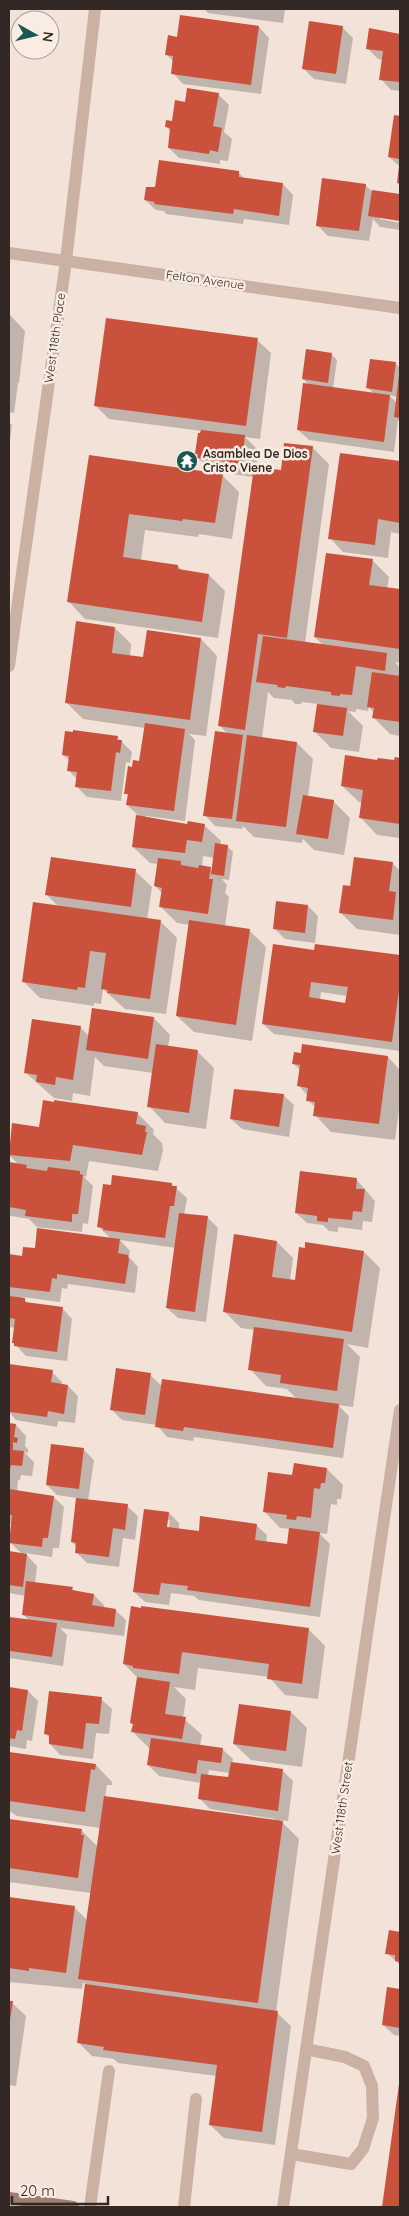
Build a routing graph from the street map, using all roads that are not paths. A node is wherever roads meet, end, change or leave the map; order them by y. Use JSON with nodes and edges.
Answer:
{"nodes":[{"id":1,"x":95,"y":9,"type":"edge"},
{"id":2,"x":9,"y":253,"type":"edge"},
{"id":3,"x":66,"y":261,"type":"junction"},
{"id":4,"x":400,"y":308,"type":"edge"},
{"id":5,"x":9,"y":666,"type":"edge"},
{"id":6,"x":400,"y":1410,"type":"edge"},
{"id":7,"x":306,"y":2049,"type":"junction"},
{"id":8,"x":109,"y":2071,"type":"dead end"},
{"id":9,"x":196,"y":2099,"type":"dead end"},
{"id":10,"x":291,"y":2154,"type":"junction"},
{"id":11,"x":9,"y":2198,"type":"edge"},
{"id":12,"x":73,"y":2207,"type":"edge"},
{"id":13,"x":90,"y":2207,"type":"edge"},
{"id":14,"x":184,"y":2207,"type":"edge"},
{"id":15,"x":284,"y":2207,"type":"edge"}],
"edges":[{"from":1,"to":3,"type":"street","name":"West 118th Place"},
{"from":2,"to":3,"type":"street","name":"Felton Avenue"},
{"from":3,"to":4,"type":"street","name":"Felton Avenue"},
{"from":3,"to":5,"type":"street","name":"West 118th Place"},
{"from":6,"to":7,"type":"street","name":"West 118th Street"},
{"from":7,"to":10,"type":"street","name":"West 118th Street"},
{"from":7,"to":10,"type":"street"},
{"from":8,"to":13,"type":"street"},
{"from":9,"to":14,"type":"street"},
{"from":10,"to":15,"type":"street","name":"West 118th Street"},
{"from":11,"to":12,"type":"main road"}]}
